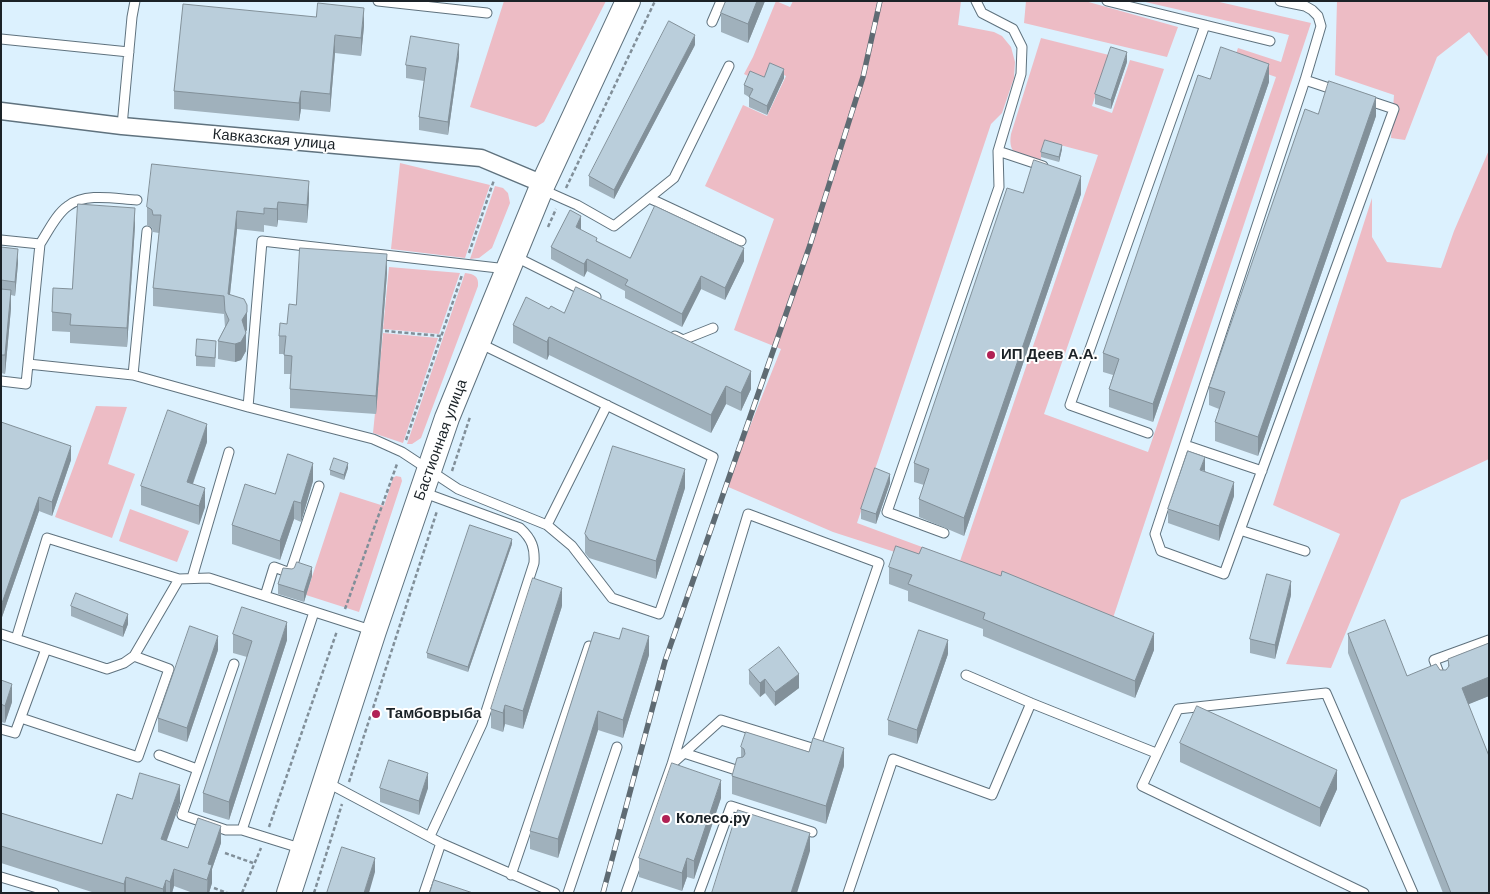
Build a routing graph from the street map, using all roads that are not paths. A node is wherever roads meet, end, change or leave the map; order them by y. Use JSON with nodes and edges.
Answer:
{"nodes":[{"id":1,"x":135,"y":1,"type":"edge"},
{"id":2,"x":378,"y":1,"type":"edge"},
{"id":3,"x":628,"y":1,"type":"edge"},
{"id":4,"x":721,"y":1,"type":"edge"},
{"id":5,"x":976,"y":1,"type":"edge"},
{"id":6,"x":1107,"y":1,"type":"edge"},
{"id":7,"x":1280,"y":1,"type":"edge"},
{"id":8,"x":487,"y":13,"type":"dead end"},
{"id":9,"x":712,"y":22,"type":"dead end"},
{"id":10,"x":1205,"y":25,"type":"junction"},
{"id":11,"x":1,"y":39,"type":"edge"},
{"id":12,"x":1270,"y":41,"type":"dead end"},
{"id":13,"x":129,"y":52,"type":"junction"},
{"id":14,"x":729,"y":66,"type":"dead end"},
{"id":15,"x":1306,"y":80,"type":"junction"},
{"id":16,"x":1,"y":111,"type":"edge"},
{"id":17,"x":122,"y":126,"type":"junction"},
{"id":18,"x":998,"y":152,"type":"junction"},
{"id":19,"x":1054,"y":170,"type":"edge"},
{"id":20,"x":548,"y":190,"type":"junction"},
{"id":21,"x":649,"y":198,"type":"junction"},
{"id":22,"x":137,"y":200,"type":"dead end"},
{"id":23,"x":147,"y":231,"type":"dead end"},
{"id":24,"x":1,"y":240,"type":"edge"},
{"id":25,"x":741,"y":241,"type":"dead end"},
{"id":26,"x":40,"y":244,"type":"junction"},
{"id":27,"x":511,"y":262,"type":"junction"},
{"id":28,"x":605,"y":301,"type":"edge"},
{"id":29,"x":713,"y":328,"type":"dead end"},
{"id":30,"x":665,"y":331,"type":"edge"},
{"id":31,"x":477,"y":342,"type":"junction"},
{"id":32,"x":28,"y":364,"type":"junction"},
{"id":33,"x":133,"y":374,"type":"junction"},
{"id":34,"x":1,"y":381,"type":"edge"},
{"id":35,"x":607,"y":405,"type":"junction"},
{"id":36,"x":248,"y":408,"type":"junction"},
{"id":37,"x":1148,"y":433,"type":"dead end"},
{"id":38,"x":1185,"y":444,"type":"junction"},
{"id":39,"x":229,"y":452,"type":"dead end"},
{"id":40,"x":1262,"y":471,"type":"junction"},
{"id":41,"x":319,"y":486,"type":"dead end"},
{"id":42,"x":435,"y":486,"type":"junction"},
{"id":43,"x":547,"y":525,"type":"junction"},
{"id":44,"x":1240,"y":530,"type":"junction"},
{"id":45,"x":944,"y":533,"type":"dead end"},
{"id":46,"x":1306,"y":551,"type":"dead end"},
{"id":47,"x":192,"y":578,"type":"junction"},
{"id":48,"x":179,"y":579,"type":"junction"},
{"id":49,"x":265,"y":596,"type":"junction"},
{"id":50,"x":314,"y":612,"type":"junction"},
{"id":51,"x":374,"y":631,"type":"junction"},
{"id":52,"x":1,"y":634,"type":"edge"},
{"id":53,"x":16,"y":639,"type":"junction"},
{"id":54,"x":1489,"y":640,"type":"edge"},
{"id":55,"x":590,"y":646,"type":"edge"},
{"id":56,"x":46,"y":649,"type":"junction"},
{"id":57,"x":134,"y":656,"type":"junction"},
{"id":58,"x":234,"y":664,"type":"dead end"},
{"id":59,"x":966,"y":674,"type":"dead end"},
{"id":60,"x":1443,"y":683,"type":"edge"},
{"id":61,"x":1031,"y":703,"type":"junction"},
{"id":62,"x":20,"y":718,"type":"junction"},
{"id":63,"x":1,"y":729,"type":"edge"},
{"id":64,"x":617,"y":747,"type":"dead end"},
{"id":65,"x":684,"y":753,"type":"junction"},
{"id":66,"x":1156,"y":753,"type":"junction"},
{"id":67,"x":158,"y":755,"type":"dead end"},
{"id":68,"x":672,"y":764,"type":"junction"},
{"id":69,"x":197,"y":769,"type":"junction"},
{"id":70,"x":739,"y":772,"type":"edge"},
{"id":71,"x":336,"y":787,"type":"junction"},
{"id":72,"x":242,"y":830,"type":"junction"},
{"id":73,"x":812,"y":832,"type":"edge"},
{"id":74,"x":430,"y":836,"type":"junction"},
{"id":75,"x":441,"y":843,"type":"junction"},
{"id":76,"x":303,"y":850,"type":"junction"},
{"id":77,"x":511,"y":875,"type":"junction"},
{"id":78,"x":1,"y":877,"type":"edge"},
{"id":79,"x":54,"y":893,"type":"edge"},
{"id":80,"x":289,"y":893,"type":"edge"},
{"id":81,"x":424,"y":893,"type":"edge"},
{"id":82,"x":554,"y":893,"type":"edge"},
{"id":83,"x":568,"y":893,"type":"edge"},
{"id":84,"x":626,"y":893,"type":"edge"},
{"id":85,"x":699,"y":893,"type":"edge"},
{"id":86,"x":848,"y":893,"type":"edge"},
{"id":87,"x":1364,"y":893,"type":"edge"},
{"id":88,"x":1413,"y":893,"type":"edge"}],
"edges":[{"from":1,"to":13,"type":"lane"},
{"from":2,"to":8,"type":"lane"},
{"from":3,"to":20,"type":"main road","name":"Бастионная улица"},
{"from":4,"to":9,"type":"lane"},
{"from":5,"to":18,"type":"lane"},
{"from":6,"to":10,"type":"lane"},
{"from":7,"to":15,"type":"lane"},
{"from":10,"to":12,"type":"lane"},
{"from":10,"to":37,"type":"lane"},
{"from":11,"to":13,"type":"lane"},
{"from":13,"to":17,"type":"lane"},
{"from":14,"to":21,"type":"lane"},
{"from":15,"to":38,"type":"lane"},
{"from":15,"to":40,"type":"lane"},
{"from":16,"to":17,"type":"street","name":"Кавказская улица"},
{"from":17,"to":20,"type":"street","name":"Кавказская улица"},
{"from":18,"to":19,"type":"lane"},
{"from":18,"to":45,"type":"lane"},
{"from":20,"to":21,"type":"lane"},
{"from":20,"to":27,"type":"main road","name":"Бастионная улица"},
{"from":21,"to":25,"type":"lane"},
{"from":22,"to":26,"type":"lane"},
{"from":23,"to":33,"type":"lane"},
{"from":24,"to":26,"type":"lane"},
{"from":26,"to":32,"type":"lane"},
{"from":27,"to":28,"type":"lane"},
{"from":27,"to":31,"type":"main road","name":"Бастионная улица"},
{"from":27,"to":36,"type":"lane"},
{"from":29,"to":30,"type":"lane"},
{"from":31,"to":35,"type":"lane"},
{"from":31,"to":42,"type":"main road","name":"Бастионная улица"},
{"from":32,"to":33,"type":"lane"},
{"from":32,"to":34,"type":"lane"},
{"from":33,"to":36,"type":"lane"},
{"from":35,"to":43,"type":"lane"},
{"from":35,"to":43,"type":"lane"},
{"from":36,"to":42,"type":"lane"},
{"from":38,"to":40,"type":"lane"},
{"from":38,"to":44,"type":"lane"},
{"from":39,"to":47,"type":"lane"},
{"from":40,"to":44,"type":"lane"},
{"from":41,"to":49,"type":"lane"},
{"from":42,"to":43,"type":"lane"},
{"from":42,"to":51,"type":"main road","name":"Бастионная улица"},
{"from":42,"to":74,"type":"lane"},
{"from":44,"to":46,"type":"lane"},
{"from":47,"to":48,"type":"lane"},
{"from":47,"to":49,"type":"lane"},
{"from":48,"to":53,"type":"lane"},
{"from":48,"to":57,"type":"lane"},
{"from":49,"to":50,"type":"lane"},
{"from":50,"to":51,"type":"lane"},
{"from":50,"to":72,"type":"lane"},
{"from":51,"to":71,"type":"main road","name":"Бастионная улица"},
{"from":52,"to":53,"type":"lane"},
{"from":53,"to":56,"type":"lane"},
{"from":54,"to":60,"type":"lane"},
{"from":55,"to":77,"type":"lane"},
{"from":56,"to":57,"type":"lane"},
{"from":56,"to":62,"type":"lane"},
{"from":57,"to":62,"type":"lane"},
{"from":58,"to":69,"type":"lane"},
{"from":59,"to":61,"type":"lane"},
{"from":61,"to":66,"type":"lane"},
{"from":61,"to":86,"type":"lane"},
{"from":62,"to":63,"type":"lane"},
{"from":64,"to":83,"type":"lane"},
{"from":65,"to":68,"type":"lane"},
{"from":65,"to":68,"type":"lane"},
{"from":65,"to":70,"type":"lane"},
{"from":66,"to":87,"type":"lane"},
{"from":66,"to":88,"type":"lane"},
{"from":67,"to":69,"type":"lane"},
{"from":68,"to":84,"type":"lane"},
{"from":69,"to":72,"type":"lane"},
{"from":71,"to":74,"type":"lane"},
{"from":71,"to":76,"type":"main road","name":"Бастионная улица"},
{"from":72,"to":76,"type":"lane"},
{"from":73,"to":85,"type":"lane"},
{"from":74,"to":75,"type":"lane"},
{"from":75,"to":77,"type":"lane"},
{"from":75,"to":81,"type":"lane"},
{"from":76,"to":80,"type":"main road","name":"Бастионная улица"},
{"from":77,"to":82,"type":"lane"},
{"from":78,"to":79,"type":"lane"}]}
